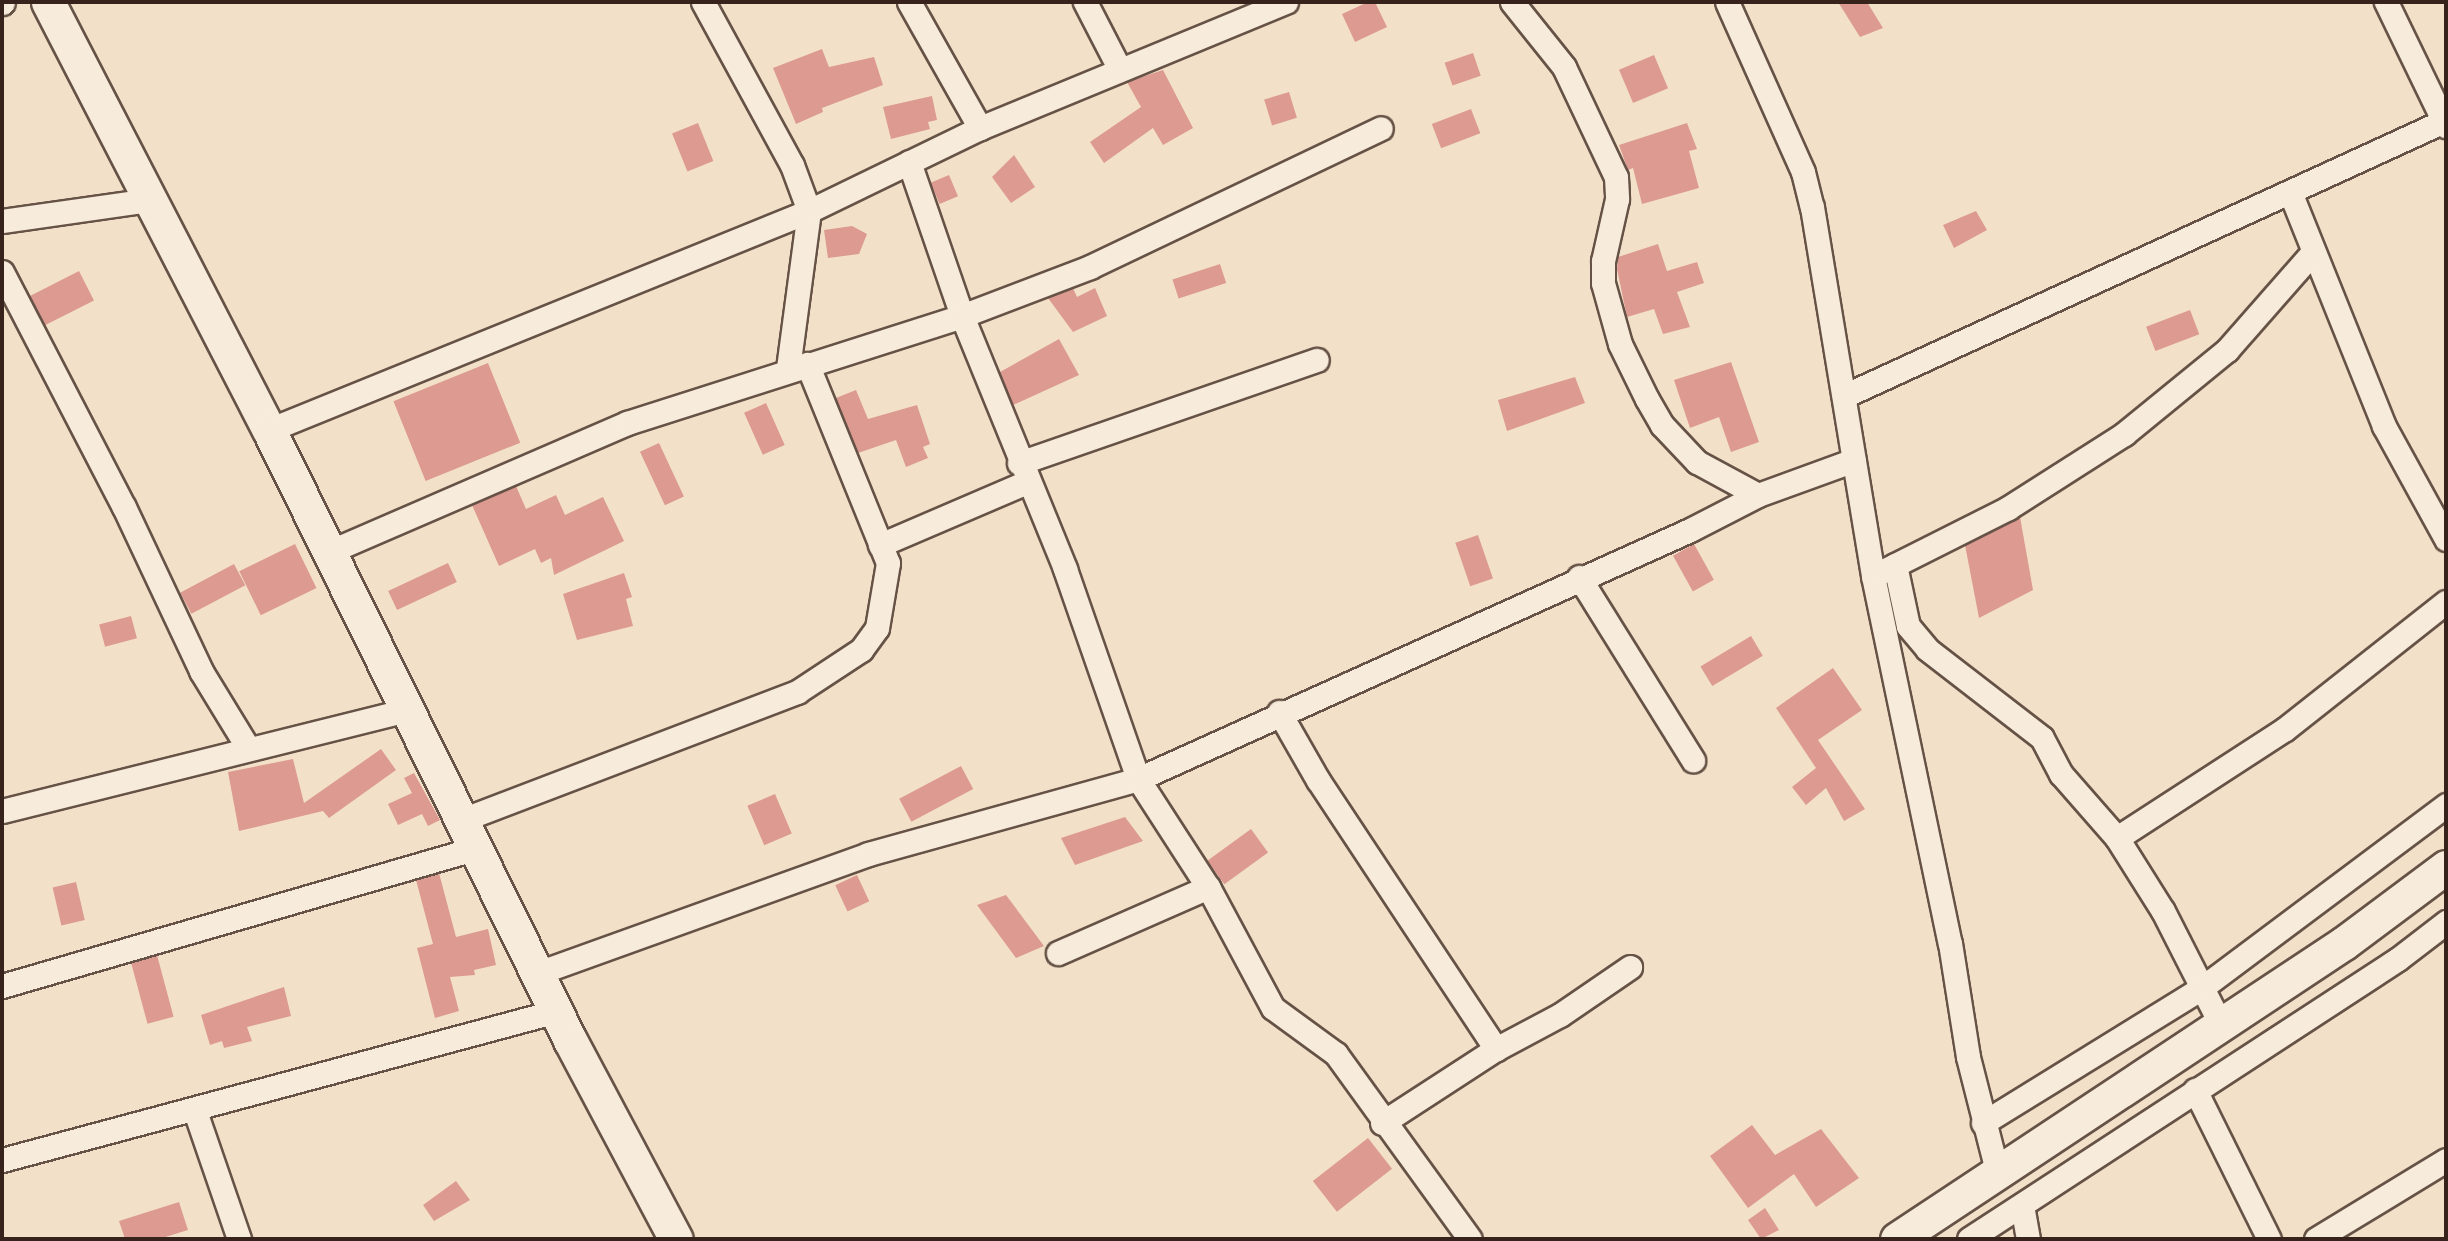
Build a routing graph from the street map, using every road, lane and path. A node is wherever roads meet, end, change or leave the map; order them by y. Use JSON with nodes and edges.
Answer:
{"nodes":[{"id":1,"x":48,"y":2,"type":"edge"},
{"id":2,"x":704,"y":2,"type":"edge"},
{"id":3,"x":909,"y":2,"type":"edge"},
{"id":4,"x":1085,"y":2,"type":"edge"},
{"id":5,"x":1286,"y":2,"type":"edge"},
{"id":6,"x":1512,"y":2,"type":"edge"},
{"id":7,"x":1727,"y":2,"type":"edge"},
{"id":8,"x":2386,"y":2,"type":"edge"},
{"id":9,"x":1119,"y":68,"type":"junction"},
{"id":10,"x":2446,"y":123,"type":"edge"},
{"id":11,"x":981,"y":128,"type":"junction"},
{"id":12,"x":1381,"y":128,"type":"dead end"},
{"id":13,"x":909,"y":162,"type":"junction"},
{"id":14,"x":2290,"y":192,"type":"junction"},
{"id":15,"x":149,"y":200,"type":"junction"},
{"id":16,"x":809,"y":211,"type":"junction"},
{"id":17,"x":2,"y":222,"type":"edge"},
{"id":18,"x":2313,"y":252,"type":"junction"},
{"id":19,"x":2,"y":272,"type":"edge"},
{"id":20,"x":962,"y":316,"type":"junction"},
{"id":21,"x":1317,"y":360,"type":"dead end"},
{"id":22,"x":797,"y":367,"type":"junction"},
{"id":23,"x":1844,"y":396,"type":"junction"},
{"id":24,"x":269,"y":430,"type":"junction"},
{"id":25,"x":1854,"y":460,"type":"junction"},
{"id":26,"x":1023,"y":473,"type":"junction"},
{"id":27,"x":1758,"y":495,"type":"junction"},
{"id":28,"x":2446,"y":539,"type":"edge"},
{"id":29,"x":880,"y":545,"type":"junction"},
{"id":30,"x":329,"y":552,"type":"junction"},
{"id":31,"x":1895,"y":565,"type":"junction"},
{"id":32,"x":1874,"y":576,"type":"junction"},
{"id":33,"x":1579,"y":577,"type":"junction"},
{"id":34,"x":2446,"y":602,"type":"edge"},
{"id":35,"x":407,"y":710,"type":"junction"},
{"id":36,"x":1279,"y":712,"type":"junction"},
{"id":37,"x":248,"y":748,"type":"junction"},
{"id":38,"x":1693,"y":760,"type":"dead end"},
{"id":39,"x":1138,"y":779,"type":"junction"},
{"id":40,"x":2446,"y":805,"type":"edge"},
{"id":41,"x":2,"y":811,"type":"edge"},
{"id":42,"x":469,"y":834,"type":"junction"},
{"id":43,"x":2117,"y":838,"type":"junction"},
{"id":44,"x":2446,"y":867,"type":"edge"},
{"id":45,"x":1208,"y":887,"type":"junction"},
{"id":46,"x":2446,"y":922,"type":"edge"},
{"id":47,"x":1058,"y":953,"type":"dead end"},
{"id":48,"x":1630,"y":967,"type":"dead end"},
{"id":49,"x":538,"y":973,"type":"junction"},
{"id":50,"x":2,"y":986,"type":"edge"},
{"id":51,"x":2203,"y":986,"type":"junction"},
{"id":52,"x":557,"y":1011,"type":"junction"},
{"id":53,"x":2221,"y":1025,"type":"junction"},
{"id":54,"x":1496,"y":1049,"type":"junction"},
{"id":55,"x":2195,"y":1090,"type":"junction"},
{"id":56,"x":195,"y":1111,"type":"junction"},
{"id":57,"x":1382,"y":1122,"type":"junction"},
{"id":58,"x":1983,"y":1123,"type":"junction"},
{"id":59,"x":2,"y":1160,"type":"edge"},
{"id":60,"x":2446,"y":1160,"type":"edge"},
{"id":61,"x":1998,"y":1175,"type":"junction"},
{"id":62,"x":2022,"y":1205,"type":"junction"},
{"id":63,"x":239,"y":1239,"type":"edge"},
{"id":64,"x":676,"y":1239,"type":"edge"},
{"id":65,"x":1470,"y":1239,"type":"edge"},
{"id":66,"x":1897,"y":1239,"type":"edge"},
{"id":67,"x":1969,"y":1239,"type":"edge"},
{"id":68,"x":2028,"y":1239,"type":"edge"},
{"id":69,"x":2269,"y":1239,"type":"edge"},
{"id":70,"x":2316,"y":1239,"type":"edge"}],
"edges":[{"from":1,"to":15,"type":"main road"},
{"from":2,"to":16,"type":"street"},
{"from":3,"to":11,"type":"street"},
{"from":4,"to":9,"type":"street"},
{"from":5,"to":9,"type":"street"},
{"from":6,"to":27,"type":"street"},
{"from":7,"to":23,"type":"street"},
{"from":8,"to":10,"type":"street"},
{"from":9,"to":11,"type":"street"},
{"from":10,"to":14,"type":"street"},
{"from":11,"to":13,"type":"street"},
{"from":12,"to":20,"type":"street"},
{"from":13,"to":16,"type":"street"},
{"from":13,"to":20,"type":"street"},
{"from":14,"to":18,"type":"street"},
{"from":14,"to":23,"type":"street"},
{"from":15,"to":17,"type":"street"},
{"from":15,"to":24,"type":"main road"},
{"from":16,"to":22,"type":"street"},
{"from":16,"to":24,"type":"street"},
{"from":18,"to":28,"type":"street"},
{"from":18,"to":31,"type":"street"},
{"from":19,"to":37,"type":"street"},
{"from":20,"to":22,"type":"street"},
{"from":20,"to":26,"type":"street"},
{"from":21,"to":26,"type":"street"},
{"from":22,"to":29,"type":"street"},
{"from":22,"to":30,"type":"street"},
{"from":23,"to":25,"type":"street"},
{"from":24,"to":30,"type":"main road"},
{"from":25,"to":27,"type":"street"},
{"from":25,"to":32,"type":"street"},
{"from":26,"to":29,"type":"street"},
{"from":26,"to":39,"type":"street"},
{"from":27,"to":33,"type":"street"},
{"from":29,"to":42,"type":"street"},
{"from":30,"to":35,"type":"main road"},
{"from":31,"to":32,"type":"street"},
{"from":31,"to":43,"type":"street"},
{"from":32,"to":58,"type":"street"},
{"from":33,"to":36,"type":"street"},
{"from":33,"to":38,"type":"street"},
{"from":34,"to":43,"type":"street"},
{"from":35,"to":37,"type":"street"},
{"from":35,"to":42,"type":"main road"},
{"from":36,"to":39,"type":"street"},
{"from":36,"to":54,"type":"street"},
{"from":37,"to":41,"type":"street"},
{"from":39,"to":45,"type":"street"},
{"from":39,"to":49,"type":"street"},
{"from":40,"to":51,"type":"street"},
{"from":42,"to":49,"type":"main road"},
{"from":42,"to":50,"type":"street"},
{"from":43,"to":51,"type":"street"},
{"from":44,"to":53,"type":"main road"},
{"from":45,"to":47,"type":"street"},
{"from":45,"to":57,"type":"street"},
{"from":46,"to":55,"type":"street"},
{"from":48,"to":54,"type":"street"},
{"from":49,"to":52,"type":"main road"},
{"from":51,"to":53,"type":"street"},
{"from":51,"to":58,"type":"street"},
{"from":52,"to":56,"type":"street"},
{"from":52,"to":64,"type":"main road"},
{"from":53,"to":61,"type":"main road"},
{"from":54,"to":57,"type":"street"},
{"from":55,"to":62,"type":"street"},
{"from":55,"to":69,"type":"street"},
{"from":56,"to":59,"type":"street"},
{"from":56,"to":63,"type":"street"},
{"from":57,"to":65,"type":"street"},
{"from":58,"to":61,"type":"street"},
{"from":60,"to":70,"type":"street"},
{"from":61,"to":66,"type":"main road"},
{"from":62,"to":67,"type":"street"},
{"from":62,"to":68,"type":"street"}]}
